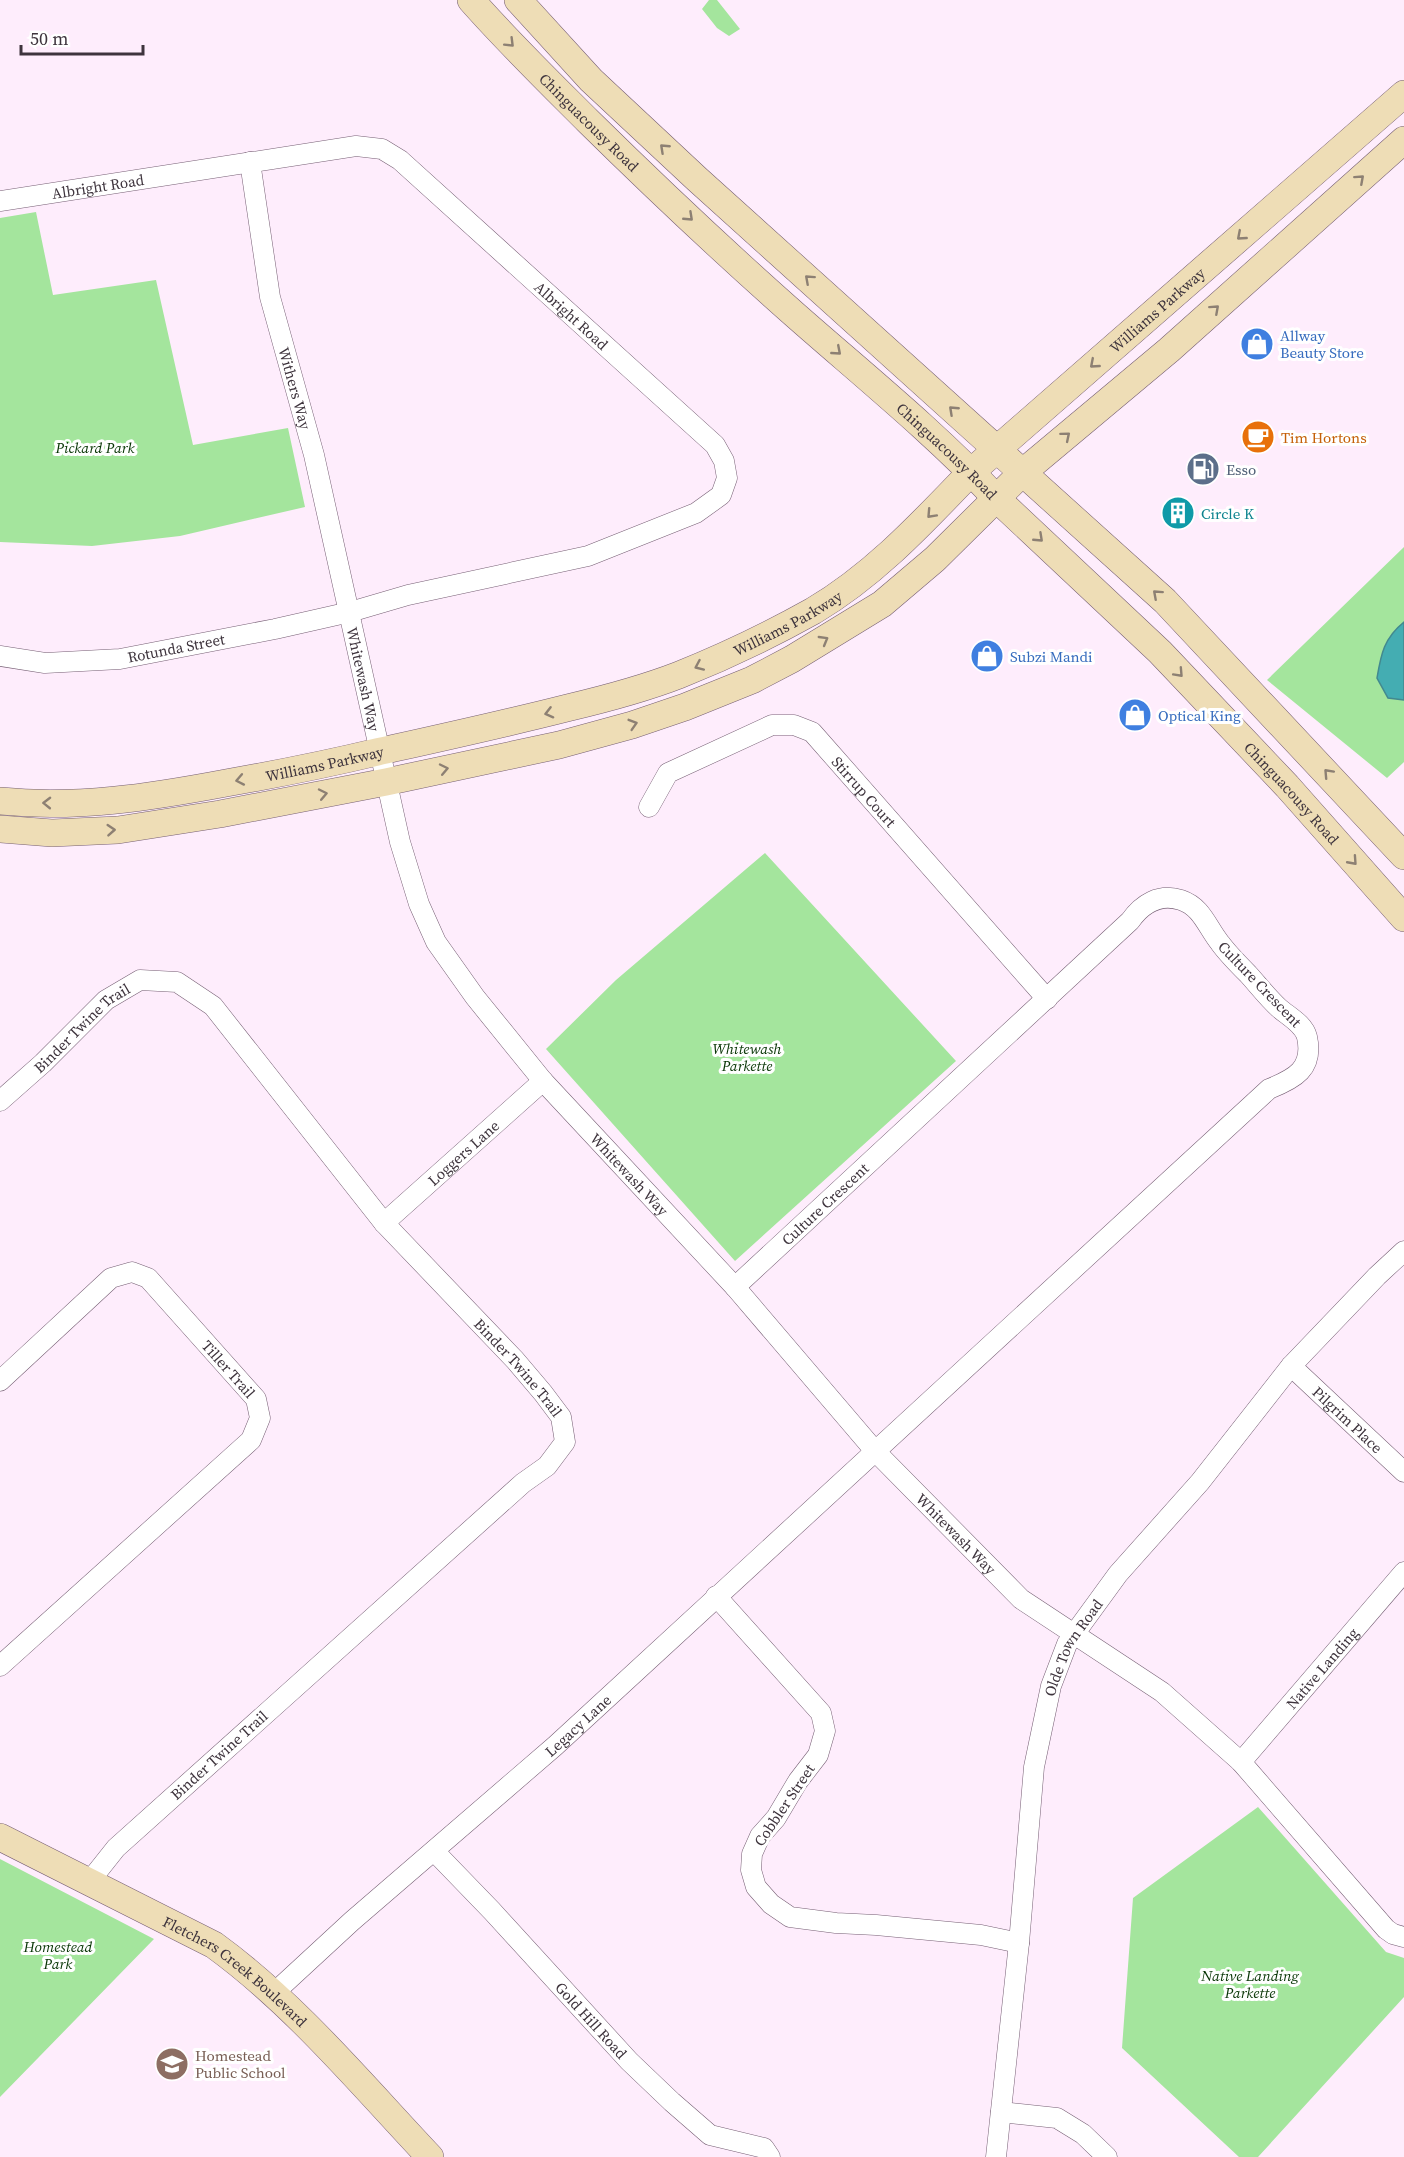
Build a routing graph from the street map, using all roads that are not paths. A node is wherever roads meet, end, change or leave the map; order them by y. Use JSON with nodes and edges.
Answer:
{"nodes":[{"id":1,"x":471,"y":0,"type":"edge"},
{"id":2,"x":518,"y":0,"type":"edge"},
{"id":3,"x":1404,"y":94,"type":"edge"},
{"id":4,"x":1404,"y":140,"type":"edge"},
{"id":5,"x":250,"y":162,"type":"junction"},
{"id":6,"x":0,"y":201,"type":"edge"},
{"id":7,"x":996,"y":450,"type":"junction"},
{"id":8,"x":971,"y":472,"type":"junction"},
{"id":9,"x":1022,"y":473,"type":"junction"},
{"id":10,"x":996,"y":498,"type":"junction"},
{"id":11,"x":350,"y":612,"type":"junction"},
{"id":12,"x":0,"y":656,"type":"edge"},
{"id":13,"x":380,"y":752,"type":"junction"},
{"id":14,"x":386,"y":782,"type":"junction"},
{"id":15,"x":0,"y":801,"type":"edge"},
{"id":16,"x":649,"y":807,"type":"dead end"},
{"id":17,"x":0,"y":829,"type":"edge"},
{"id":18,"x":1404,"y":856,"type":"edge"},
{"id":19,"x":1404,"y":918,"type":"edge"},
{"id":20,"x":1047,"y":999,"type":"junction"},
{"id":21,"x":543,"y":1081,"type":"junction"},
{"id":22,"x":0,"y":1101,"type":"edge"},
{"id":23,"x":384,"y":1223,"type":"junction"},
{"id":24,"x":1404,"y":1251,"type":"edge"},
{"id":25,"x":735,"y":1287,"type":"junction"},
{"id":26,"x":1291,"y":1366,"type":"junction"},
{"id":27,"x":0,"y":1381,"type":"edge"},
{"id":28,"x":875,"y":1451,"type":"junction"},
{"id":29,"x":1404,"y":1472,"type":"edge"},
{"id":30,"x":1404,"y":1572,"type":"edge"},
{"id":31,"x":716,"y":1596,"type":"junction"},
{"id":32,"x":1075,"y":1633,"type":"junction"},
{"id":33,"x":0,"y":1666,"type":"edge"},
{"id":34,"x":1241,"y":1762,"type":"junction"},
{"id":35,"x":0,"y":1837,"type":"edge"},
{"id":36,"x":434,"y":1851,"type":"junction"},
{"id":37,"x":89,"y":1882,"type":"junction"},
{"id":38,"x":1404,"y":1937,"type":"edge"},
{"id":39,"x":1019,"y":1943,"type":"junction"},
{"id":40,"x":274,"y":1993,"type":"junction"},
{"id":41,"x":1001,"y":2112,"type":"junction"},
{"id":42,"x":430,"y":2157,"type":"edge"},
{"id":43,"x":770,"y":2157,"type":"edge"},
{"id":44,"x":996,"y":2157,"type":"edge"},
{"id":45,"x":1107,"y":2157,"type":"edge"}],
"edges":[{"from":1,"to":8,"type":"main road","name":"Chinguacousy Road","one_way":true},
{"from":7,"to":2,"type":"main road","name":"Chinguacousy Road","one_way":true},
{"from":3,"to":7,"type":"main road","name":"Williams Parkway","one_way":true},
{"from":9,"to":4,"type":"main road","name":"Williams Parkway","one_way":true},
{"from":5,"to":6,"type":"street","name":"Albright Road"},
{"from":5,"to":11,"type":"street","name":"Withers Way"},
{"from":5,"to":11,"type":"street","name":"Albright Road"},
{"from":7,"to":8,"type":"main road","name":"Williams Parkway"},
{"from":7,"to":9,"type":"main road","name":"Chinguacousy Road"},
{"from":8,"to":10,"type":"main road","name":"Chinguacousy Road"},
{"from":8,"to":13,"type":"main road","name":"Williams Parkway","one_way":true},
{"from":9,"to":10,"type":"main road","name":"Williams Parkway"},
{"from":18,"to":9,"type":"main road","name":"Chinguacousy Road","one_way":true},
{"from":14,"to":10,"type":"main road","name":"Williams Parkway","one_way":true},
{"from":10,"to":19,"type":"main road","name":"Chinguacousy Road","one_way":true},
{"from":11,"to":12,"type":"street","name":"Rotunda Street"},
{"from":11,"to":13,"type":"street","name":"Whitewash Way"},
{"from":13,"to":14,"type":"street","name":"Whitewash Way"},
{"from":13,"to":15,"type":"main road","name":"Williams Parkway","one_way":true},
{"from":17,"to":14,"type":"main road","name":"Williams Parkway","one_way":true},
{"from":14,"to":21,"type":"street","name":"Whitewash Way"},
{"from":16,"to":20,"type":"street","name":"Stirrup Court"},
{"from":20,"to":25,"type":"street","name":"Culture Crescent"},
{"from":20,"to":28,"type":"street","name":"Culture Crescent"},
{"from":21,"to":23,"type":"street","name":"Loggers Lane"},
{"from":21,"to":25,"type":"street","name":"Whitewash Way"},
{"from":22,"to":23,"type":"street","name":"Binder Twine Trail"},
{"from":23,"to":37,"type":"street","name":"Binder Twine Trail"},
{"from":24,"to":26,"type":"street","name":"Olde Town Road"},
{"from":25,"to":28,"type":"street","name":"Whitewash Way"},
{"from":26,"to":29,"type":"street","name":"Pilgrim Place"},
{"from":26,"to":32,"type":"street","name":"Olde Town Road"},
{"from":27,"to":33,"type":"street","name":"Tiller Trail"},
{"from":28,"to":31,"type":"street","name":"Legacy Lane"},
{"from":28,"to":32,"type":"street","name":"Whitewash Way"},
{"from":30,"to":34,"type":"street","name":"Native Landing"},
{"from":31,"to":36,"type":"street","name":"Legacy Lane"},
{"from":31,"to":39,"type":"street","name":"Cobbler Street"},
{"from":32,"to":34,"type":"street"},
{"from":32,"to":39,"type":"street","name":"Olde Town Road"},
{"from":34,"to":38,"type":"street"},
{"from":35,"to":37,"type":"main road","name":"Fletchers Creek Boulevard"},
{"from":36,"to":40,"type":"street","name":"Legacy Lane"},
{"from":36,"to":43,"type":"street","name":"Gold Hill Road"},
{"from":37,"to":40,"type":"main road","name":"Fletchers Creek Boulevard"},
{"from":39,"to":41,"type":"street","name":"Olde Town Road"},
{"from":40,"to":42,"type":"main road","name":"Fletchers Creek Boulevard"},
{"from":41,"to":44,"type":"street","name":"Olde Town Road"},
{"from":41,"to":45,"type":"street"}]}
